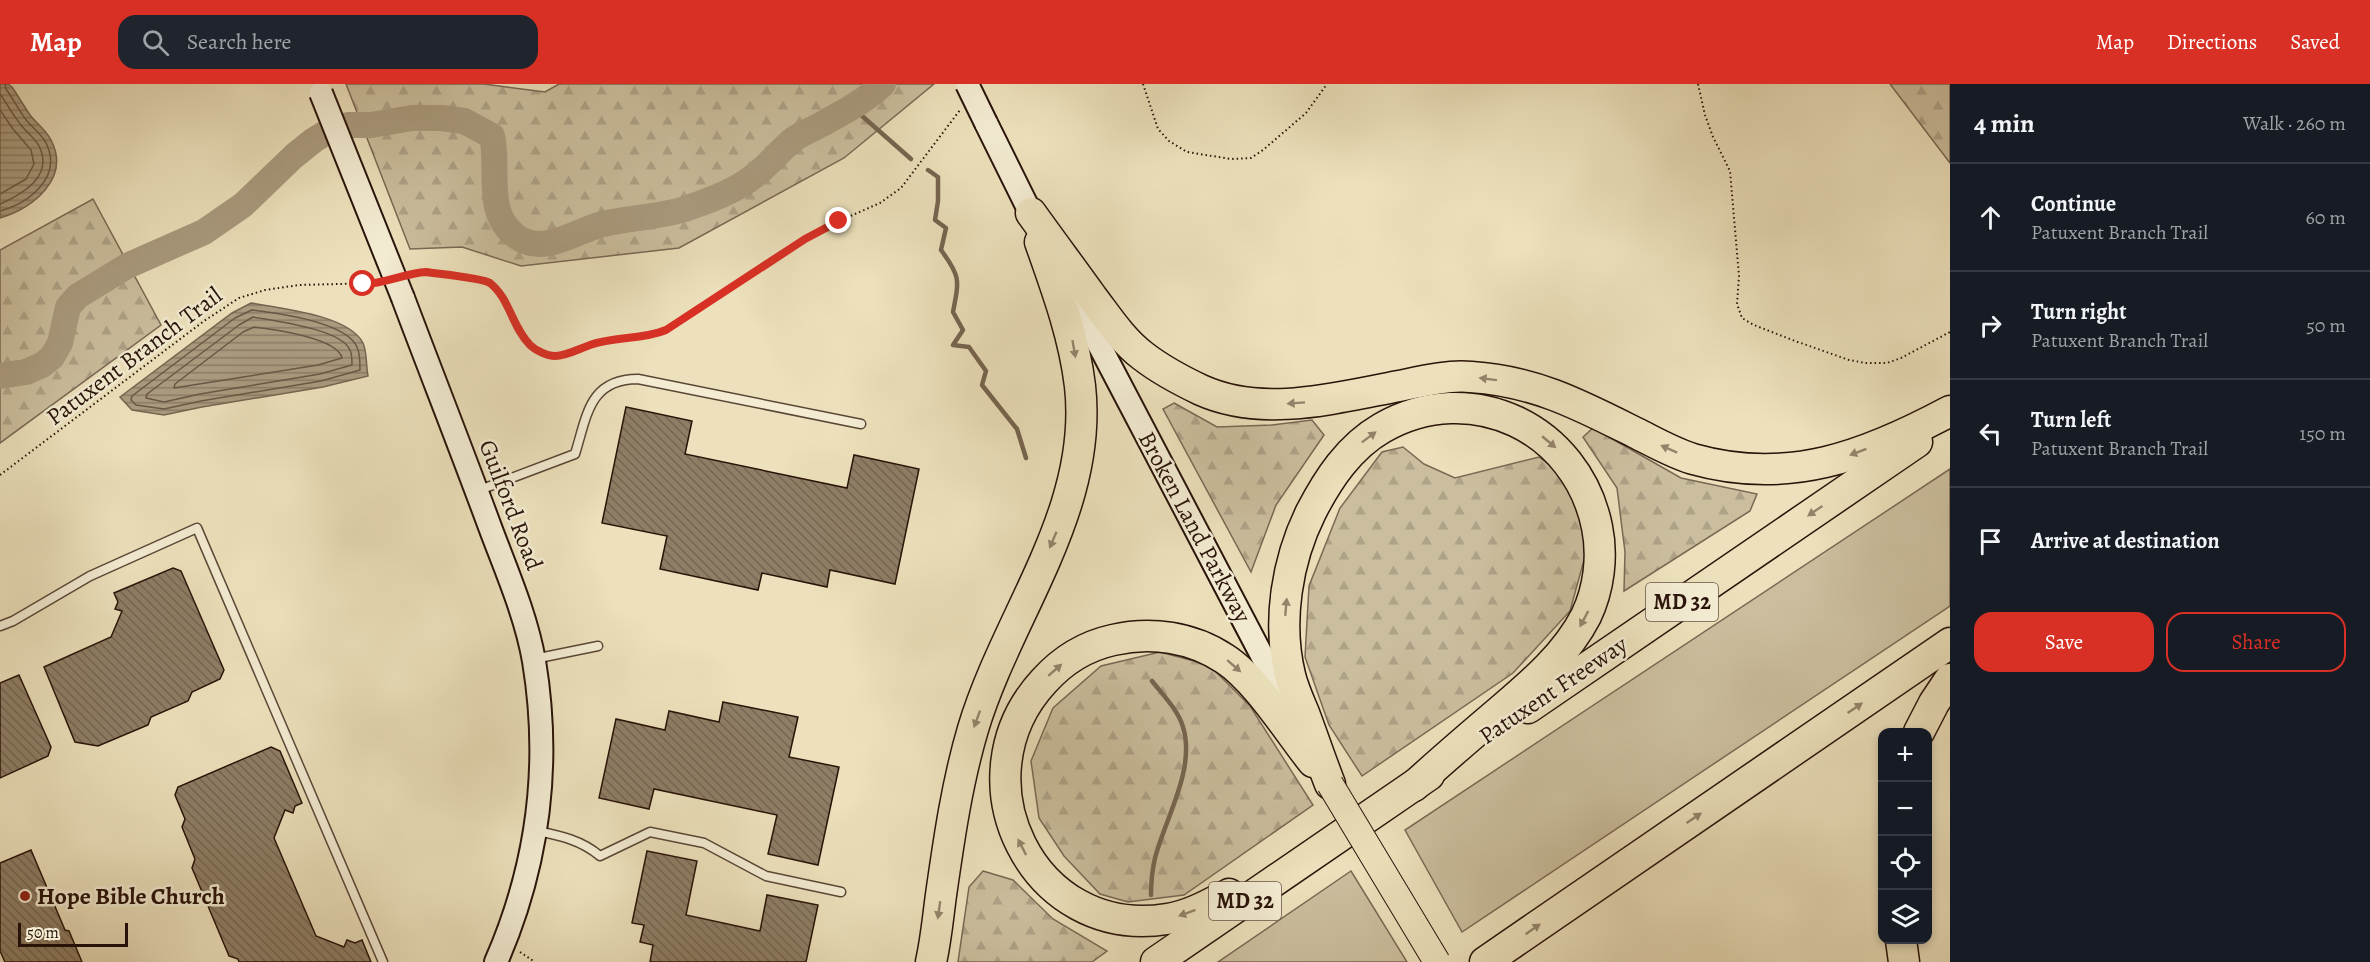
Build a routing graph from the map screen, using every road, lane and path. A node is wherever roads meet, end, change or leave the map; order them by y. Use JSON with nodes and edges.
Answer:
{"nodes":[{"id":1,"x":1143,"y":84,"type":"edge"},
{"id":2,"x":1327,"y":84,"type":"edge"},
{"id":3,"x":1698,"y":84,"type":"edge"},
{"id":4,"x":320,"y":88,"type":"edge"},
{"id":5,"x":966,"y":95,"type":"edge"},
{"id":6,"x":1031,"y":213,"type":"junction"},
{"id":7,"x":407,"y":275,"type":"dead end"},
{"id":8,"x":386,"y":281,"type":"dead end"},
{"id":9,"x":1950,"y":332,"type":"edge"},
{"id":10,"x":1950,"y":411,"type":"edge"},
{"id":11,"x":1950,"y":419,"type":"edge"},
{"id":12,"x":861,"y":424,"type":"dead end"},
{"id":13,"x":0,"y":476,"type":"edge"},
{"id":14,"x":477,"y":491,"type":"junction"},
{"id":15,"x":0,"y":626,"type":"edge"},
{"id":16,"x":1950,"y":643,"type":"edge"},
{"id":17,"x":598,"y":646,"type":"dead end"},
{"id":18,"x":534,"y":659,"type":"junction"},
{"id":19,"x":1950,"y":679,"type":"edge"},
{"id":20,"x":1921,"y":728,"type":"edge"},
{"id":21,"x":1330,"y":784,"type":"junction"},
{"id":22,"x":1414,"y":786,"type":"junction"},
{"id":23,"x":536,"y":831,"type":"junction"},
{"id":24,"x":1334,"y":841,"type":"junction"},
{"id":25,"x":841,"y":892,"type":"dead end"},
{"id":26,"x":1902,"y":944,"type":"edge"},
{"id":27,"x":383,"y":962,"type":"edge"},
{"id":28,"x":496,"y":962,"type":"edge"},
{"id":29,"x":931,"y":962,"type":"edge"},
{"id":30,"x":1156,"y":962,"type":"edge"},
{"id":31,"x":1437,"y":962,"type":"edge"},
{"id":32,"x":1485,"y":962,"type":"edge"},
{"id":33,"x":1904,"y":962,"type":"edge"}],
"edges":[{"from":1,"to":2,"type":"path"},
{"from":3,"to":9,"type":"path"},
{"from":4,"to":14,"type":"street","name":"Guilford Road","bridge":true},
{"from":5,"to":6,"type":"street","name":"Broken Land Parkway","bridge":true},
{"from":5,"to":7,"type":"path"},
{"from":10,"to":6,"type":"highway","one_way":true},
{"from":6,"to":21,"type":"street","name":"Broken Land Parkway"},
{"from":6,"to":29,"type":"highway","one_way":true},
{"from":8,"to":13,"type":"path","name":"Patuxent Branch Trail"},
{"from":11,"to":22,"type":"highway","name":"Patuxent Freeway","number":"MD 32","one_way":true},
{"from":12,"to":14,"type":"lane"},
{"from":14,"to":18,"type":"street","name":"Guilford Road"},
{"from":15,"to":27,"type":"lane"},
{"from":32,"to":16,"type":"highway","one_way":true},
{"from":17,"to":18,"type":"lane"},
{"from":18,"to":23,"type":"street","name":"Guilford Road"},
{"from":19,"to":20,"type":"highway"},
{"from":21,"to":22,"type":"highway","one_way":true},
{"from":24,"to":21,"type":"highway","one_way":true},
{"from":21,"to":31,"type":"main road","name":"Broken Land Parkway","bridge":true},
{"from":22,"to":24,"type":"highway","name":"Patuxent Freeway","number":"MD 32"},
{"from":23,"to":25,"type":"lane"},
{"from":23,"to":28,"type":"street","name":"Guilford Road"},
{"from":24,"to":30,"type":"highway","name":"Patuxent Freeway","number":"MD 32"},
{"from":26,"to":33,"type":"highway"}]}
